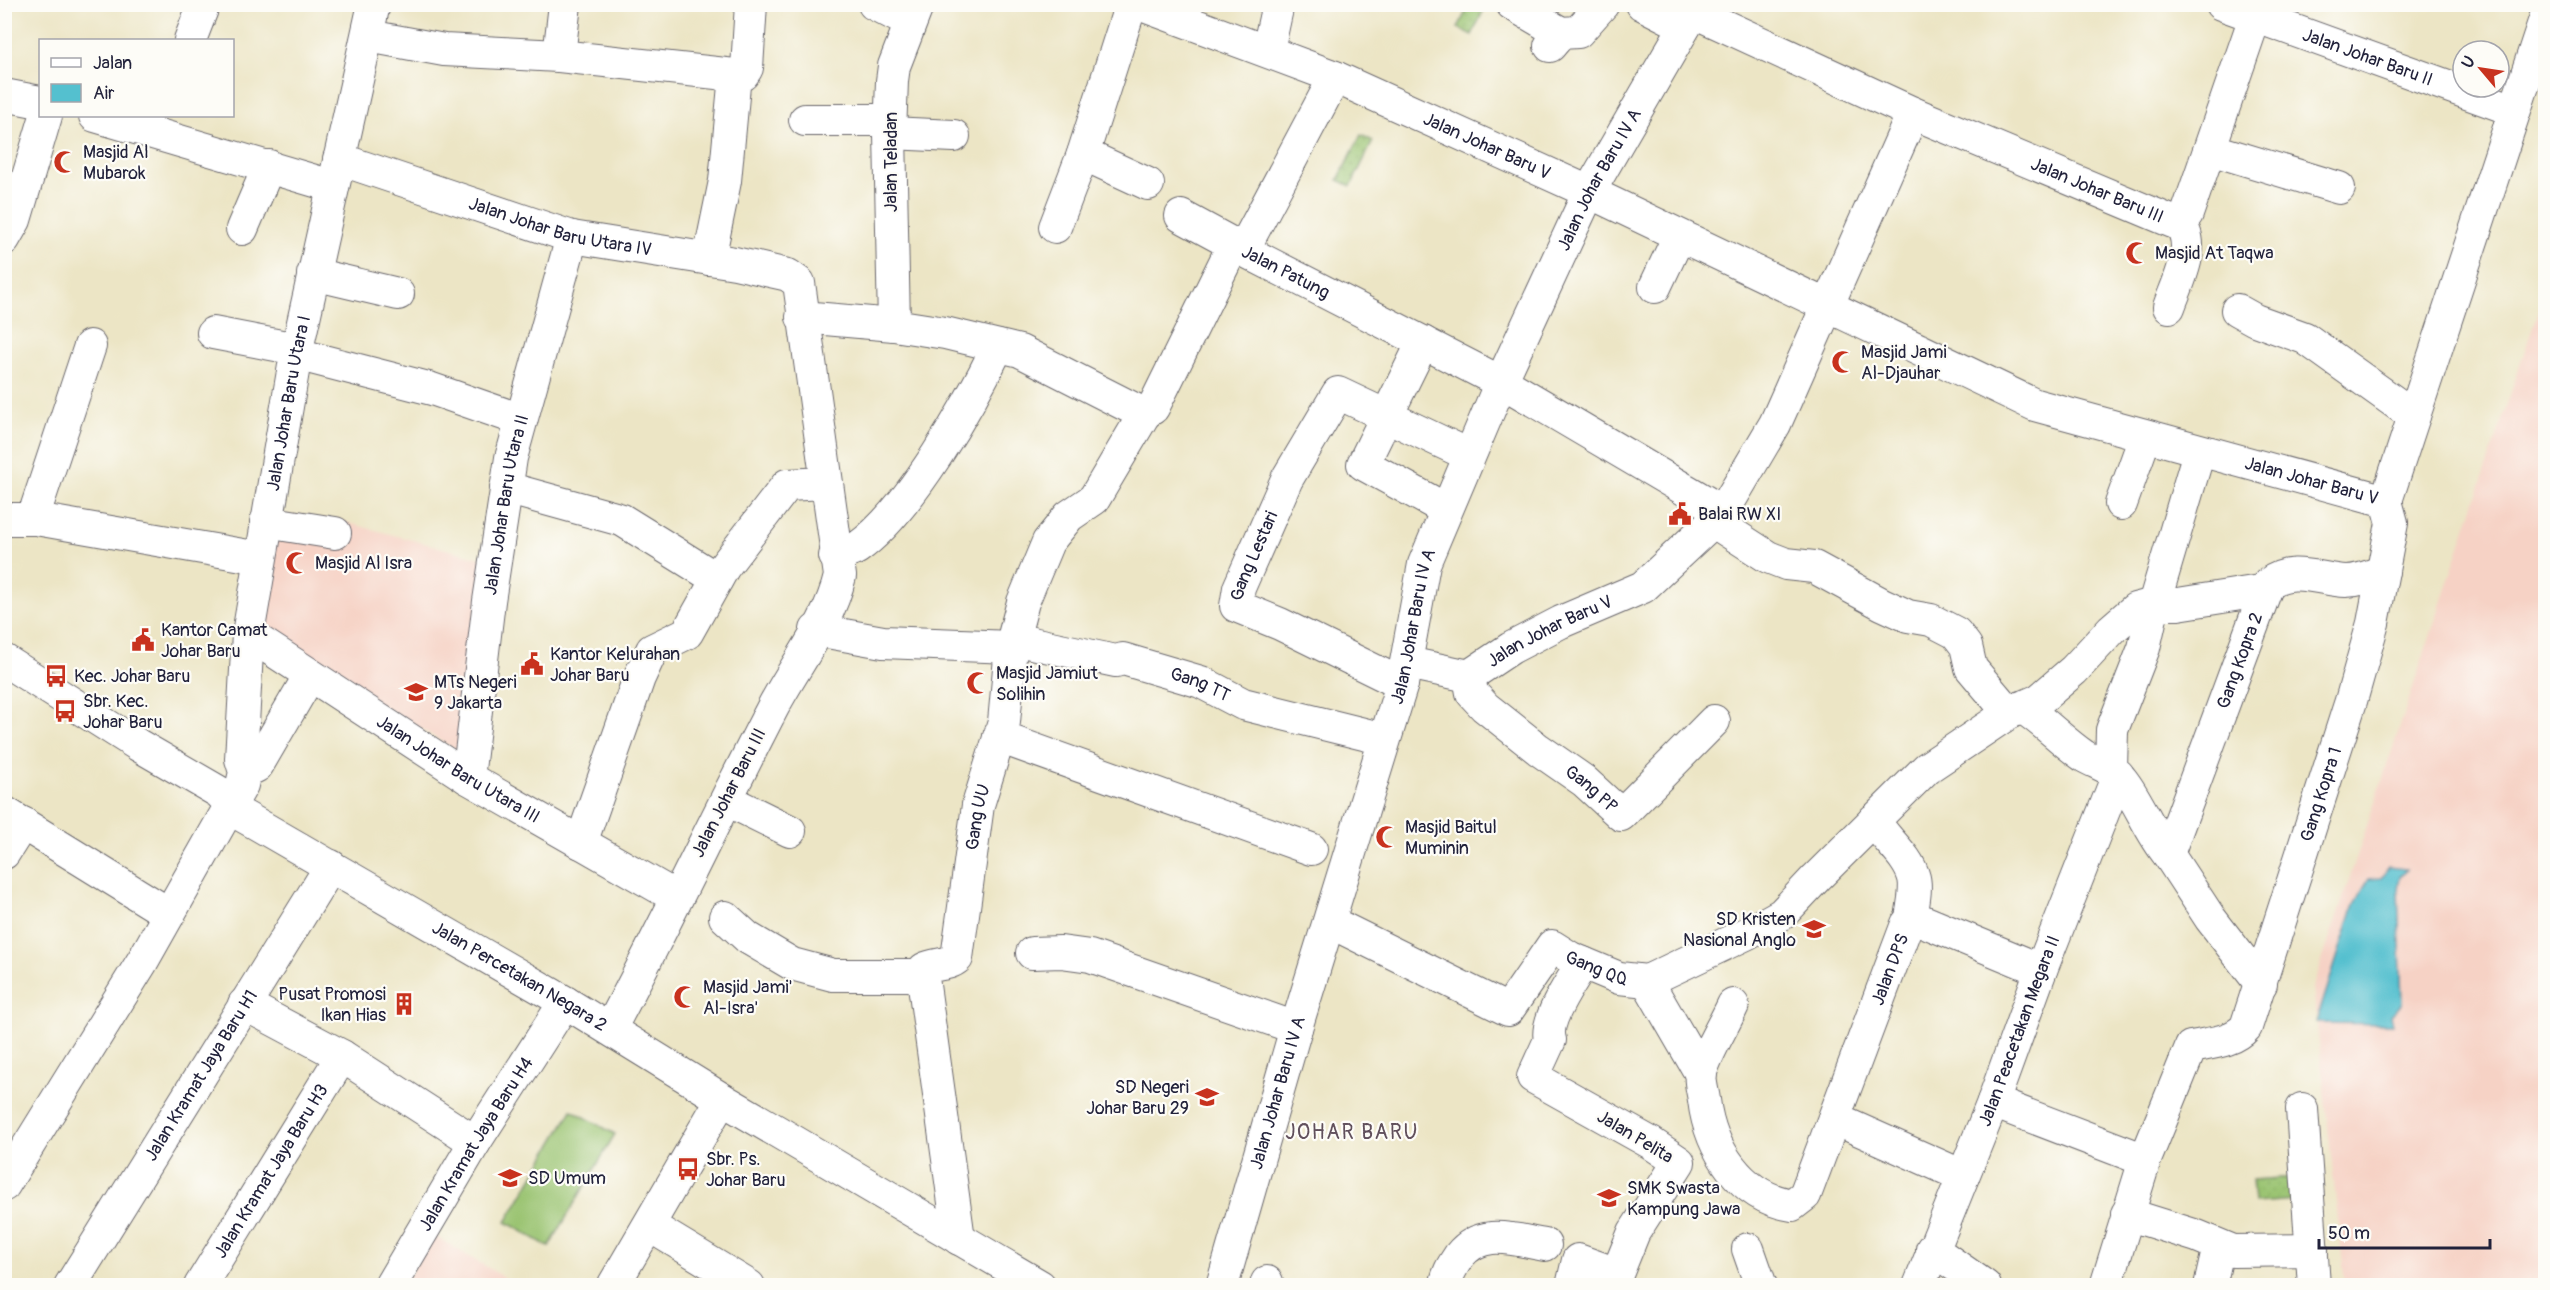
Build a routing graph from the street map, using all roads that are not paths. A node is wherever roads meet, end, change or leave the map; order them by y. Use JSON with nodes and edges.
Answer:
{"nodes":[{"id":1,"x":204,"y":4,"type":"edge"},
{"id":2,"x":374,"y":4,"type":"edge"},
{"id":3,"x":566,"y":4,"type":"edge"},
{"id":4,"x":752,"y":4,"type":"edge"},
{"id":5,"x":874,"y":4,"type":"edge"},
{"id":6,"x":1131,"y":4,"type":"edge"},
{"id":7,"x":1278,"y":4,"type":"edge"},
{"id":8,"x":1512,"y":4,"type":"edge"},
{"id":9,"x":1603,"y":4,"type":"edge"},
{"id":10,"x":1642,"y":4,"type":"edge"},
{"id":11,"x":2222,"y":4,"type":"edge"},
{"id":12,"x":1159,"y":8,"type":"edge"},
{"id":13,"x":913,"y":13,"type":"edge"},
{"id":14,"x":1692,"y":14,"type":"edge"},
{"id":15,"x":2546,"y":16,"type":"edge"},
{"id":16,"x":2255,"y":17,"type":"junction"},
{"id":17,"x":368,"y":36,"type":"junction"},
{"id":18,"x":190,"y":39,"type":"edge"},
{"id":19,"x":1268,"y":50,"type":"junction"},
{"id":20,"x":560,"y":56,"type":"junction"},
{"id":21,"x":735,"y":75,"type":"junction"},
{"id":22,"x":1335,"y":77,"type":"junction"},
{"id":23,"x":4,"y":95,"type":"edge"},
{"id":24,"x":39,"y":102,"type":"edge"},
{"id":25,"x":2514,"y":110,"type":"junction"},
{"id":26,"x":1913,"y":113,"type":"junction"},
{"id":27,"x":46,"y":117,"type":"edge"},
{"id":28,"x":103,"y":117,"type":"edge"},
{"id":29,"x":805,"y":120,"type":"dead end"},
{"id":30,"x":160,"y":124,"type":"edge"},
{"id":31,"x":890,"y":126,"type":"junction"},
{"id":32,"x":954,"y":136,"type":"dead end"},
{"id":33,"x":2210,"y":148,"type":"junction"},
{"id":34,"x":1083,"y":153,"type":"junction"},
{"id":35,"x":268,"y":166,"type":"junction"},
{"id":36,"x":336,"y":172,"type":"junction"},
{"id":37,"x":1148,"y":184,"type":"dead end"},
{"id":38,"x":2339,"y":188,"type":"dead end"},
{"id":39,"x":1589,"y":192,"type":"junction"},
{"id":40,"x":1181,"y":216,"type":"dead end"},
{"id":41,"x":2178,"y":222,"type":"junction"},
{"id":42,"x":1055,"y":227,"type":"dead end"},
{"id":43,"x":242,"y":229,"type":"dead end"},
{"id":44,"x":1679,"y":236,"type":"junction"},
{"id":45,"x":572,"y":237,"type":"junction"},
{"id":46,"x":4,"y":239,"type":"edge"},
{"id":47,"x":1238,"y":249,"type":"junction"},
{"id":48,"x":709,"y":259,"type":"junction"},
{"id":49,"x":313,"y":274,"type":"junction"},
{"id":50,"x":788,"y":275,"type":"joint"},
{"id":51,"x":1655,"y":287,"type":"dead end"},
{"id":52,"x":398,"y":294,"type":"dead end"},
{"id":53,"x":1827,"y":307,"type":"junction"},
{"id":54,"x":2169,"y":307,"type":"dead end"},
{"id":55,"x":2237,"y":310,"type":"dead end"},
{"id":56,"x":802,"y":316,"type":"junction"},
{"id":57,"x":894,"y":325,"type":"junction"},
{"id":58,"x":213,"y":333,"type":"dead end"},
{"id":59,"x":1423,"y":342,"type":"junction"},
{"id":60,"x":90,"y":346,"type":"dead end"},
{"id":61,"x":998,"y":346,"type":"junction"},
{"id":62,"x":296,"y":352,"type":"junction"},
{"id":63,"x":1501,"y":382,"type":"junction"},
{"id":64,"x":1145,"y":412,"type":"junction"},
{"id":65,"x":1387,"y":415,"type":"junction"},
{"id":66,"x":2414,"y":416,"type":"junction"},
{"id":67,"x":520,"y":420,"type":"junction"},
{"id":68,"x":2145,"y":437,"type":"junction"},
{"id":69,"x":2199,"y":452,"type":"junction"},
{"id":70,"x":1469,"y":454,"type":"junction"},
{"id":71,"x":825,"y":483,"type":"junction"},
{"id":72,"x":506,"y":488,"type":"junction"},
{"id":73,"x":2386,"y":501,"type":"junction"},
{"id":74,"x":2121,"y":504,"type":"dead end"},
{"id":75,"x":1445,"y":509,"type":"junction"},
{"id":76,"x":1718,"y":517,"type":"junction"},
{"id":77,"x":4,"y":519,"type":"edge"},
{"id":78,"x":36,"y":519,"type":"junction"},
{"id":79,"x":267,"y":522,"type":"junction"},
{"id":80,"x":335,"y":532,"type":"dead end"},
{"id":81,"x":835,"y":556,"type":"junction"},
{"id":82,"x":260,"y":558,"type":"junction"},
{"id":83,"x":2383,"y":571,"type":"junction"},
{"id":84,"x":717,"y":579,"type":"junction"},
{"id":85,"x":2266,"y":590,"type":"junction"},
{"id":86,"x":2154,"y":604,"type":"junction"},
{"id":87,"x":816,"y":630,"type":"junction"},
{"id":88,"x":248,"y":634,"type":"junction"},
{"id":89,"x":1012,"y":643,"type":"junction"},
{"id":90,"x":4,"y":660,"type":"edge"},
{"id":91,"x":1404,"y":674,"type":"junction"},
{"id":92,"x":310,"y":675,"type":"junction"},
{"id":93,"x":1469,"y":676,"type":"junction"},
{"id":94,"x":2016,"y":710,"type":"junction"},
{"id":95,"x":1714,"y":720,"type":"dead end"},
{"id":96,"x":999,"y":737,"type":"junction"},
{"id":97,"x":1384,"y":739,"type":"junction"},
{"id":98,"x":245,"y":772,"type":"junction"},
{"id":99,"x":2115,"y":772,"type":"junction"},
{"id":100,"x":468,"y":778,"type":"junction"},
{"id":101,"x":727,"y":800,"type":"junction"},
{"id":102,"x":231,"y":804,"type":"junction"},
{"id":103,"x":14,"y":817,"type":"edge"},
{"id":104,"x":1874,"y":820,"type":"junction"},
{"id":105,"x":790,"y":831,"type":"dead end"},
{"id":106,"x":581,"y":843,"type":"junction"},
{"id":107,"x":1311,"y":849,"type":"dead end"},
{"id":108,"x":2170,"y":850,"type":"junction"},
{"id":109,"x":4,"y":853,"type":"edge"},
{"id":110,"x":331,"y":866,"type":"junction"},
{"id":111,"x":676,"y":897,"type":"junction"},
{"id":112,"x":170,"y":914,"type":"junction"},
{"id":113,"x":725,"y":917,"type":"dead end"},
{"id":114,"x":1911,"y":920,"type":"junction"},
{"id":115,"x":1330,"y":922,"type":"junction"},
{"id":116,"x":1032,"y":953,"type":"dead end"},
{"id":117,"x":1583,"y":963,"type":"junction"},
{"id":118,"x":2041,"y":970,"type":"junction"},
{"id":119,"x":923,"y":975,"type":"junction"},
{"id":120,"x":1647,"y":981,"type":"junction"},
{"id":121,"x":2261,"y":984,"type":"junction"},
{"id":122,"x":565,"y":1002,"type":"junction"},
{"id":123,"x":244,"y":1004,"type":"junction"},
{"id":124,"x":1733,"y":1005,"type":"dead end"},
{"id":125,"x":1296,"y":1028,"type":"junction"},
{"id":126,"x":610,"y":1029,"type":"junction"},
{"id":127,"x":342,"y":1056,"type":"junction"},
{"id":128,"x":1701,"y":1074,"type":"junction"},
{"id":129,"x":722,"y":1099,"type":"junction"},
{"id":130,"x":1993,"y":1102,"type":"junction"},
{"id":131,"x":2302,"y":1109,"type":"dead end"},
{"id":132,"x":1835,"y":1119,"type":"junction"},
{"id":133,"x":475,"y":1143,"type":"junction"},
{"id":134,"x":2145,"y":1160,"type":"junction"},
{"id":135,"x":1963,"y":1176,"type":"junction"},
{"id":136,"x":4,"y":1185,"type":"edge"},
{"id":137,"x":2127,"y":1214,"type":"junction"},
{"id":138,"x":650,"y":1226,"type":"junction"},
{"id":139,"x":959,"y":1239,"type":"junction"},
{"id":140,"x":1545,"y":1245,"type":"dead end"},
{"id":141,"x":2219,"y":1246,"type":"junction"},
{"id":142,"x":1748,"y":1249,"type":"dead end"},
{"id":143,"x":1932,"y":1249,"type":"junction"},
{"id":144,"x":2312,"y":1250,"type":"junction"},
{"id":145,"x":992,"y":1274,"type":"edge"},
{"id":146,"x":69,"y":1286,"type":"edge"},
{"id":147,"x":200,"y":1286,"type":"edge"},
{"id":148,"x":390,"y":1286,"type":"edge"},
{"id":149,"x":613,"y":1286,"type":"edge"},
{"id":150,"x":750,"y":1286,"type":"edge"},
{"id":151,"x":1040,"y":1286,"type":"edge"},
{"id":152,"x":1222,"y":1286,"type":"edge"},
{"id":153,"x":1446,"y":1286,"type":"edge"},
{"id":154,"x":1572,"y":1286,"type":"edge"},
{"id":155,"x":1761,"y":1286,"type":"edge"},
{"id":156,"x":1919,"y":1286,"type":"edge"},
{"id":157,"x":1986,"y":1286,"type":"edge"},
{"id":158,"x":2106,"y":1286,"type":"edge"},
{"id":159,"x":2210,"y":1286,"type":"edge"},
{"id":160,"x":2314,"y":1286,"type":"edge"}],
"edges":[{"from":1,"to":18,"type":"street"},
{"from":2,"to":17,"type":"street","name":"Jalan Johar Baru Utara I"},
{"from":3,"to":20,"type":"street"},
{"from":4,"to":21,"type":"street"},
{"from":5,"to":13,"type":"street"},
{"from":6,"to":34,"type":"street"},
{"from":7,"to":19,"type":"street"},
{"from":8,"to":9,"type":"street"},
{"from":10,"to":14,"type":"street","name":"Jalan Johar Baru III"},
{"from":11,"to":16,"type":"street","name":"Jalan Johar Baru II"},
{"from":12,"to":19,"type":"street","name":"Jalan Johar Baru V"},
{"from":13,"to":31,"type":"street","name":"Jalan Teladan"},
{"from":14,"to":26,"type":"street","name":"Jalan Johar Baru III"},
{"from":14,"to":39,"type":"street","name":"Jalan Johar Baru IV A"},
{"from":15,"to":25,"type":"street","name":"Jalan Johar Baru V"},
{"from":16,"to":25,"type":"street","name":"Jalan Johar Baru II"},
{"from":16,"to":33,"type":"street","name":"Jalan Johar Baru III"},
{"from":17,"to":20,"type":"street"},
{"from":17,"to":36,"type":"street","name":"Jalan Johar Baru Utara I"},
{"from":19,"to":22,"type":"street","name":"Jalan Johar Baru V"},
{"from":20,"to":21,"type":"street"},
{"from":21,"to":48,"type":"street"},
{"from":22,"to":39,"type":"street","name":"Jalan Johar Baru V"},
{"from":22,"to":47,"type":"street"},
{"from":23,"to":24,"type":"street"},
{"from":25,"to":66,"type":"street","name":"Jalan Johar Baru V"},
{"from":26,"to":41,"type":"street","name":"Jalan Johar Baru III"},
{"from":26,"to":53,"type":"street"},
{"from":27,"to":46,"type":"street"},
{"from":28,"to":30,"type":"street","name":"Jalan Johar Baru Utara IV"},
{"from":29,"to":31,"type":"street"},
{"from":30,"to":35,"type":"street","name":"Jalan Johar Baru Utara IV"},
{"from":31,"to":32,"type":"street"},
{"from":31,"to":57,"type":"street","name":"Jalan Teladan"},
{"from":33,"to":38,"type":"street"},
{"from":33,"to":41,"type":"street","name":"Jalan Johar Baru III"},
{"from":34,"to":37,"type":"street"},
{"from":34,"to":42,"type":"street"},
{"from":35,"to":36,"type":"street","name":"Jalan Johar Baru Utara IV"},
{"from":35,"to":43,"type":"street"},
{"from":36,"to":45,"type":"street","name":"Jalan Johar Baru Utara IV"},
{"from":36,"to":49,"type":"street","name":"Jalan Johar Baru Utara I"},
{"from":39,"to":44,"type":"street","name":"Jalan Johar Baru V"},
{"from":39,"to":63,"type":"street","name":"Jalan Johar Baru IV A"},
{"from":40,"to":47,"type":"street"},
{"from":41,"to":54,"type":"street"},
{"from":44,"to":51,"type":"street"},
{"from":44,"to":53,"type":"street","name":"Jalan Johar Baru V"},
{"from":45,"to":48,"type":"street","name":"Jalan Johar Baru Utara IV"},
{"from":45,"to":67,"type":"street","name":"Jalan Johar Baru Utara II"},
{"from":47,"to":59,"type":"street","name":"Jalan Patung"},
{"from":47,"to":64,"type":"street","name":"Jalan Patung"},
{"from":48,"to":50,"type":"street","name":"Jalan Johar Baru Utara IV"},
{"from":49,"to":52,"type":"street"},
{"from":49,"to":62,"type":"street","name":"Jalan Johar Baru Utara I"},
{"from":50,"to":56,"type":"street","name":"Jalan Johar Baru III"},
{"from":53,"to":68,"type":"street","name":"Jalan Johar Baru V"},
{"from":53,"to":76,"type":"street","name":"Jalan Johar Baru V"},
{"from":55,"to":66,"type":"street"},
{"from":56,"to":57,"type":"street"},
{"from":56,"to":71,"type":"street","name":"Jalan Johar Baru III"},
{"from":57,"to":61,"type":"street"},
{"from":58,"to":62,"type":"street"},
{"from":59,"to":63,"type":"street","name":"Jalan Patung"},
{"from":59,"to":65,"type":"street"},
{"from":60,"to":78,"type":"street"},
{"from":61,"to":64,"type":"street"},
{"from":61,"to":81,"type":"street"},
{"from":62,"to":67,"type":"street"},
{"from":62,"to":79,"type":"street","name":"Jalan Johar Baru Utara I"},
{"from":63,"to":70,"type":"street","name":"Jalan Johar Baru IV A"},
{"from":63,"to":76,"type":"street","name":"Jalan Patung"},
{"from":64,"to":89,"type":"street","name":"Gang UU"},
{"from":65,"to":70,"type":"street","name":"Gang Lestari"},
{"from":65,"to":75,"type":"street"},
{"from":65,"to":91,"type":"street","name":"Gang Lestari"},
{"from":66,"to":73,"type":"street","name":"Jalan Johar Baru V"},
{"from":67,"to":72,"type":"street","name":"Jalan Johar Baru Utara II"},
{"from":68,"to":69,"type":"street","name":"Jalan Johar Baru V"},
{"from":68,"to":74,"type":"street"},
{"from":69,"to":73,"type":"street","name":"Jalan Johar Baru V"},
{"from":69,"to":86,"type":"street"},
{"from":70,"to":75,"type":"street","name":"Jalan Johar Baru IV A"},
{"from":71,"to":81,"type":"street","name":"Jalan Johar Baru III"},
{"from":71,"to":84,"type":"street"},
{"from":72,"to":84,"type":"street"},
{"from":72,"to":100,"type":"street","name":"Jalan Johar Baru Utara II"},
{"from":73,"to":83,"type":"street","name":"Gang Kopra 1"},
{"from":75,"to":91,"type":"street","name":"Jalan Johar Baru IV A"},
{"from":76,"to":93,"type":"street","name":"Jalan Johar Baru V"},
{"from":76,"to":94,"type":"street","name":"Jalan Patung"},
{"from":77,"to":78,"type":"street"},
{"from":78,"to":82,"type":"street"},
{"from":79,"to":80,"type":"street"},
{"from":79,"to":82,"type":"street","name":"Jalan Johar Baru Utara I"},
{"from":81,"to":87,"type":"street","name":"Jalan Johar Baru III"},
{"from":82,"to":88,"type":"street","name":"Jalan Johar Baru Utara I"},
{"from":83,"to":85,"type":"street","name":"Gang Kopra 2"},
{"from":83,"to":121,"type":"street","name":"Gang Kopra 1"},
{"from":84,"to":106,"type":"street"},
{"from":85,"to":86,"type":"street"},
{"from":85,"to":108,"type":"street","name":"Gang Kopra 2"},
{"from":86,"to":94,"type":"street","name":"Gang QQ"},
{"from":86,"to":99,"type":"street"},
{"from":87,"to":89,"type":"street","name":"Gang TT"},
{"from":87,"to":101,"type":"street","name":"Jalan Johar Baru III"},
{"from":88,"to":92,"type":"street","name":"Jalan Johar Baru Utara III"},
{"from":88,"to":98,"type":"street","name":"Jalan Johar Baru Utara I"},
{"from":89,"to":96,"type":"street","name":"Gang UU"},
{"from":89,"to":97,"type":"street","name":"Gang TT"},
{"from":90,"to":102,"type":"street","name":"Jalan Percetakan Negara 2"},
{"from":91,"to":93,"type":"street","name":"Jalan Johar Baru V"},
{"from":91,"to":97,"type":"street","name":"Jalan Johar Baru IV A"},
{"from":92,"to":98,"type":"street"},
{"from":92,"to":100,"type":"street","name":"Jalan Johar Baru Utara III"},
{"from":93,"to":95,"type":"street","name":"Gang PP"},
{"from":94,"to":99,"type":"street","name":"Jalan Patung"},
{"from":94,"to":104,"type":"street","name":"Gang QQ"},
{"from":96,"to":107,"type":"street"},
{"from":96,"to":119,"type":"street","name":"Gang UU"},
{"from":97,"to":115,"type":"street","name":"Jalan Johar Baru IV A"},
{"from":98,"to":102,"type":"street","name":"Jalan Johar Baru Utara I"},
{"from":99,"to":108,"type":"street"},
{"from":99,"to":118,"type":"street","name":"Jalan Peacetakan Megara II"},
{"from":100,"to":106,"type":"street","name":"Jalan Johar Baru Utara III"},
{"from":101,"to":105,"type":"street"},
{"from":101,"to":111,"type":"street","name":"Jalan Johar Baru III"},
{"from":102,"to":110,"type":"street","name":"Jalan Percetakan Negara 2"},
{"from":102,"to":112,"type":"street"},
{"from":103,"to":109,"type":"street"},
{"from":103,"to":112,"type":"street"},
{"from":104,"to":114,"type":"street"},
{"from":104,"to":120,"type":"street","name":"Gang QQ"},
{"from":106,"to":111,"type":"street","name":"Jalan Johar Baru Utara III"},
{"from":108,"to":121,"type":"street"},
{"from":110,"to":122,"type":"street","name":"Jalan Percetakan Negara 2"},
{"from":110,"to":123,"type":"street","name":"Jalan Kramat Jaya Baru H1"},
{"from":111,"to":126,"type":"street","name":"Jalan Johar Baru III"},
{"from":112,"to":136,"type":"street"},
{"from":113,"to":119,"type":"street"},
{"from":114,"to":118,"type":"street","name":"Jalan DPS"},
{"from":114,"to":132,"type":"street","name":"Jalan DPS"},
{"from":115,"to":117,"type":"street","name":"Gang QQ"},
{"from":115,"to":125,"type":"street","name":"Jalan Johar Baru IV A"},
{"from":116,"to":125,"type":"street"},
{"from":117,"to":120,"type":"street","name":"Gang QQ"},
{"from":117,"to":154,"type":"street","name":"Jalan Pelita"},
{"from":118,"to":130,"type":"street","name":"Jalan Peacetakan Megara II"},
{"from":119,"to":139,"type":"street"},
{"from":120,"to":128,"type":"street"},
{"from":121,"to":134,"type":"street","name":"Gang Kopra 1"},
{"from":122,"to":126,"type":"street","name":"Jalan Percetakan Negara 2"},
{"from":122,"to":133,"type":"street","name":"Jalan Kramat Jaya Baru H4"},
{"from":123,"to":127,"type":"street"},
{"from":123,"to":146,"type":"street","name":"Jalan Kramat Jaya Baru H1"},
{"from":124,"to":128,"type":"street"},
{"from":125,"to":152,"type":"street","name":"Jalan Johar Baru IV A"},
{"from":126,"to":129,"type":"street","name":"Jalan Percetakan Negara 2"},
{"from":127,"to":133,"type":"street"},
{"from":127,"to":147,"type":"street","name":"Jalan Kramat Jaya Baru H3"},
{"from":128,"to":132,"type":"street","name":"Jalan DPS"},
{"from":129,"to":138,"type":"street"},
{"from":129,"to":139,"type":"street","name":"Jalan Percetakan Negara 2"},
{"from":130,"to":134,"type":"street"},
{"from":130,"to":135,"type":"street","name":"Jalan Peacetakan Megara II"},
{"from":131,"to":144,"type":"street"},
{"from":132,"to":135,"type":"street"},
{"from":133,"to":148,"type":"street","name":"Jalan Kramat Jaya Baru H4"},
{"from":134,"to":137,"type":"street"},
{"from":135,"to":143,"type":"street","name":"Jalan Peacetakan Megara II"},
{"from":137,"to":141,"type":"street"},
{"from":137,"to":158,"type":"street"},
{"from":138,"to":149,"type":"street"},
{"from":138,"to":150,"type":"street"},
{"from":139,"to":145,"type":"street","name":"Jalan Percetakan Negara 2"},
{"from":140,"to":153,"type":"street"},
{"from":141,"to":144,"type":"street"},
{"from":141,"to":159,"type":"street"},
{"from":142,"to":155,"type":"street"},
{"from":143,"to":156,"type":"street","name":"Jalan Peacetakan Megara II"},
{"from":143,"to":157,"type":"street"},
{"from":144,"to":160,"type":"street"},
{"from":145,"to":151,"type":"street","name":"Jalan Percetakan Negara 2"}]}
